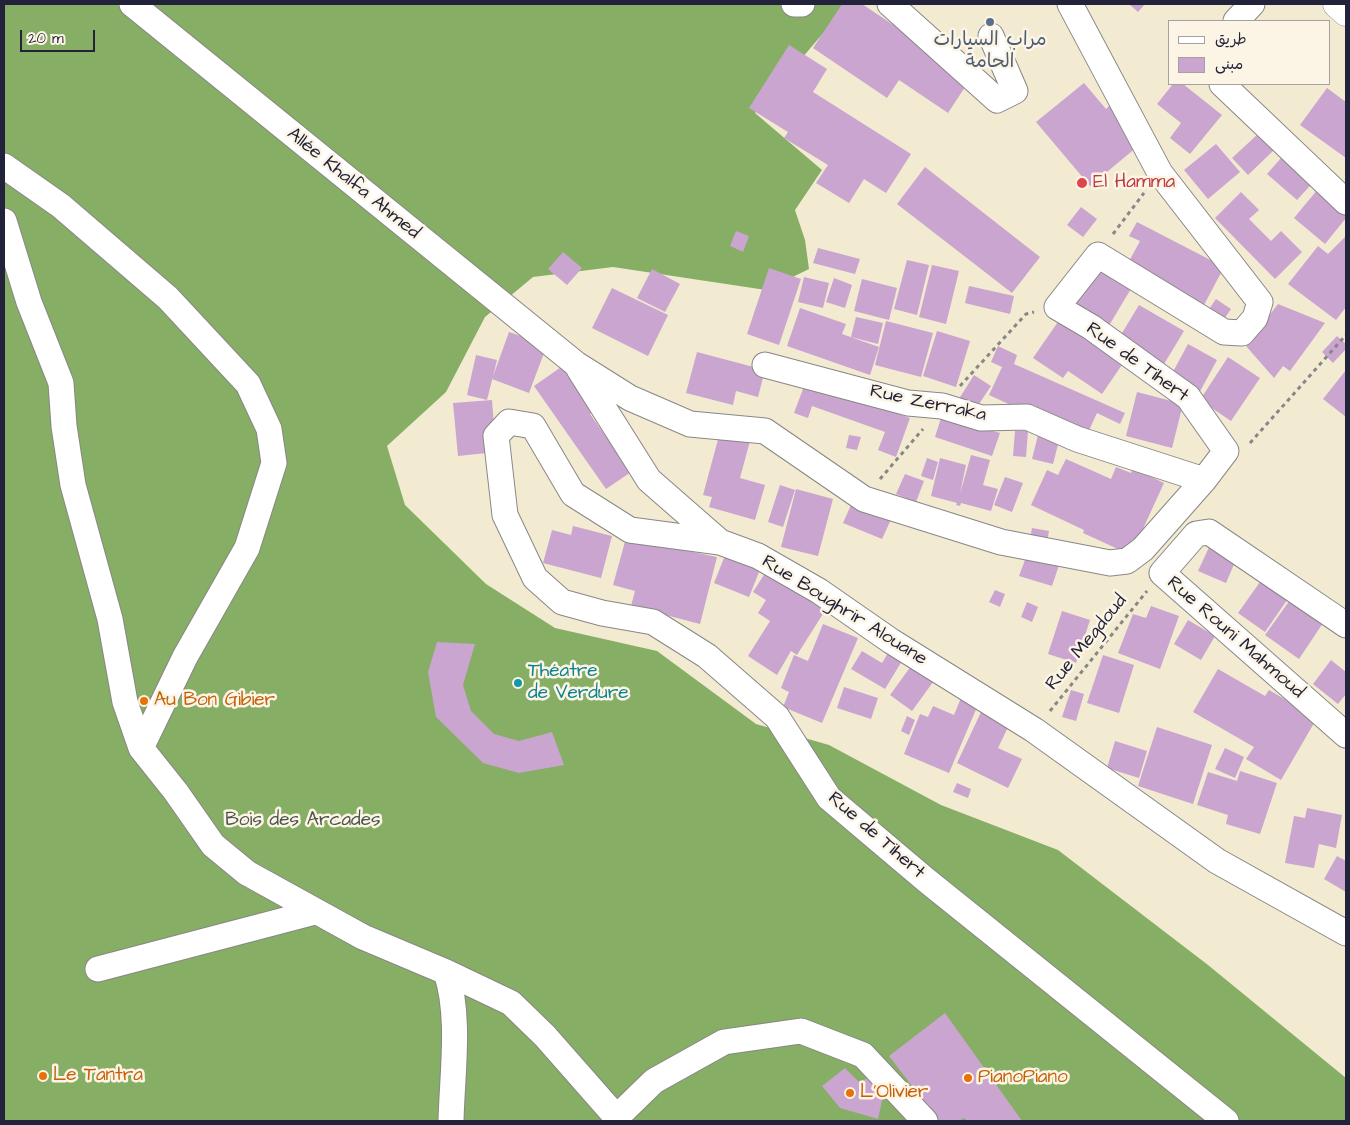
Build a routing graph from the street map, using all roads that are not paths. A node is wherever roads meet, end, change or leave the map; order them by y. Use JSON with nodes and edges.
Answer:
{"nodes":[{"id":1,"x":132,"y":4,"type":"edge"},
{"id":2,"x":794,"y":4,"type":"edge"},
{"id":3,"x":802,"y":4,"type":"edge"},
{"id":4,"x":890,"y":4,"type":"edge"},
{"id":5,"x":1070,"y":4,"type":"edge"},
{"id":6,"x":1252,"y":4,"type":"edge"},
{"id":7,"x":1337,"y":4,"type":"edge"},
{"id":8,"x":1346,"y":12,"type":"edge"},
{"id":9,"x":1237,"y":20,"type":"edge"},
{"id":10,"x":991,"y":36,"type":"dead end"},
{"id":11,"x":1223,"y":85,"type":"edge"},
{"id":12,"x":4,"y":166,"type":"edge"},
{"id":13,"x":1346,"y":202,"type":"edge"},
{"id":14,"x":4,"y":221,"type":"edge"},
{"id":15,"x":576,"y":364,"type":"junction"},
{"id":16,"x":765,"y":365,"type":"dead end"},
{"id":17,"x":1204,"y":480,"type":"junction"},
{"id":18,"x":720,"y":542,"type":"junction"},
{"id":19,"x":1346,"y":625,"type":"edge"},
{"id":20,"x":1346,"y":735,"type":"edge"},
{"id":21,"x":141,"y":748,"type":"junction"},
{"id":22,"x":315,"y":912,"type":"junction"},
{"id":23,"x":1346,"y":933,"type":"edge"},
{"id":24,"x":98,"y":968,"type":"dead end"},
{"id":25,"x":446,"y":972,"type":"junction"},
{"id":26,"x":617,"y":1120,"type":"edge"},
{"id":27,"x":451,"y":1121,"type":"edge"},
{"id":28,"x":925,"y":1121,"type":"edge"},
{"id":29,"x":1226,"y":1121,"type":"edge"}],
"edges":[{"from":1,"to":15,"type":"street","name":"Allée Khalfa Ahmed"},
{"from":2,"to":3,"type":"street"},
{"from":4,"to":10,"type":"street"},
{"from":5,"to":17,"type":"street","name":"Rue de Tihert"},
{"from":6,"to":9,"type":"street"},
{"from":7,"to":8,"type":"main road"},
{"from":11,"to":13,"type":"street"},
{"from":12,"to":21,"type":"street"},
{"from":14,"to":21,"type":"street"},
{"from":15,"to":17,"type":"street"},
{"from":15,"to":18,"type":"street","name":"Rue Boughrir Alouane"},
{"from":16,"to":17,"type":"street","name":"Rue Zerraka"},
{"from":18,"to":23,"type":"street","name":"Rue Boughrir Alouane"},
{"from":18,"to":29,"type":"street","name":"Rue de Tihert"},
{"from":19,"to":20,"type":"street","name":"Rue Rouni Mahmoud"},
{"from":21,"to":22,"type":"street"},
{"from":22,"to":24,"type":"street"},
{"from":22,"to":25,"type":"street"},
{"from":25,"to":26,"type":"street"},
{"from":25,"to":27,"type":"street"},
{"from":26,"to":28,"type":"street"}]}
